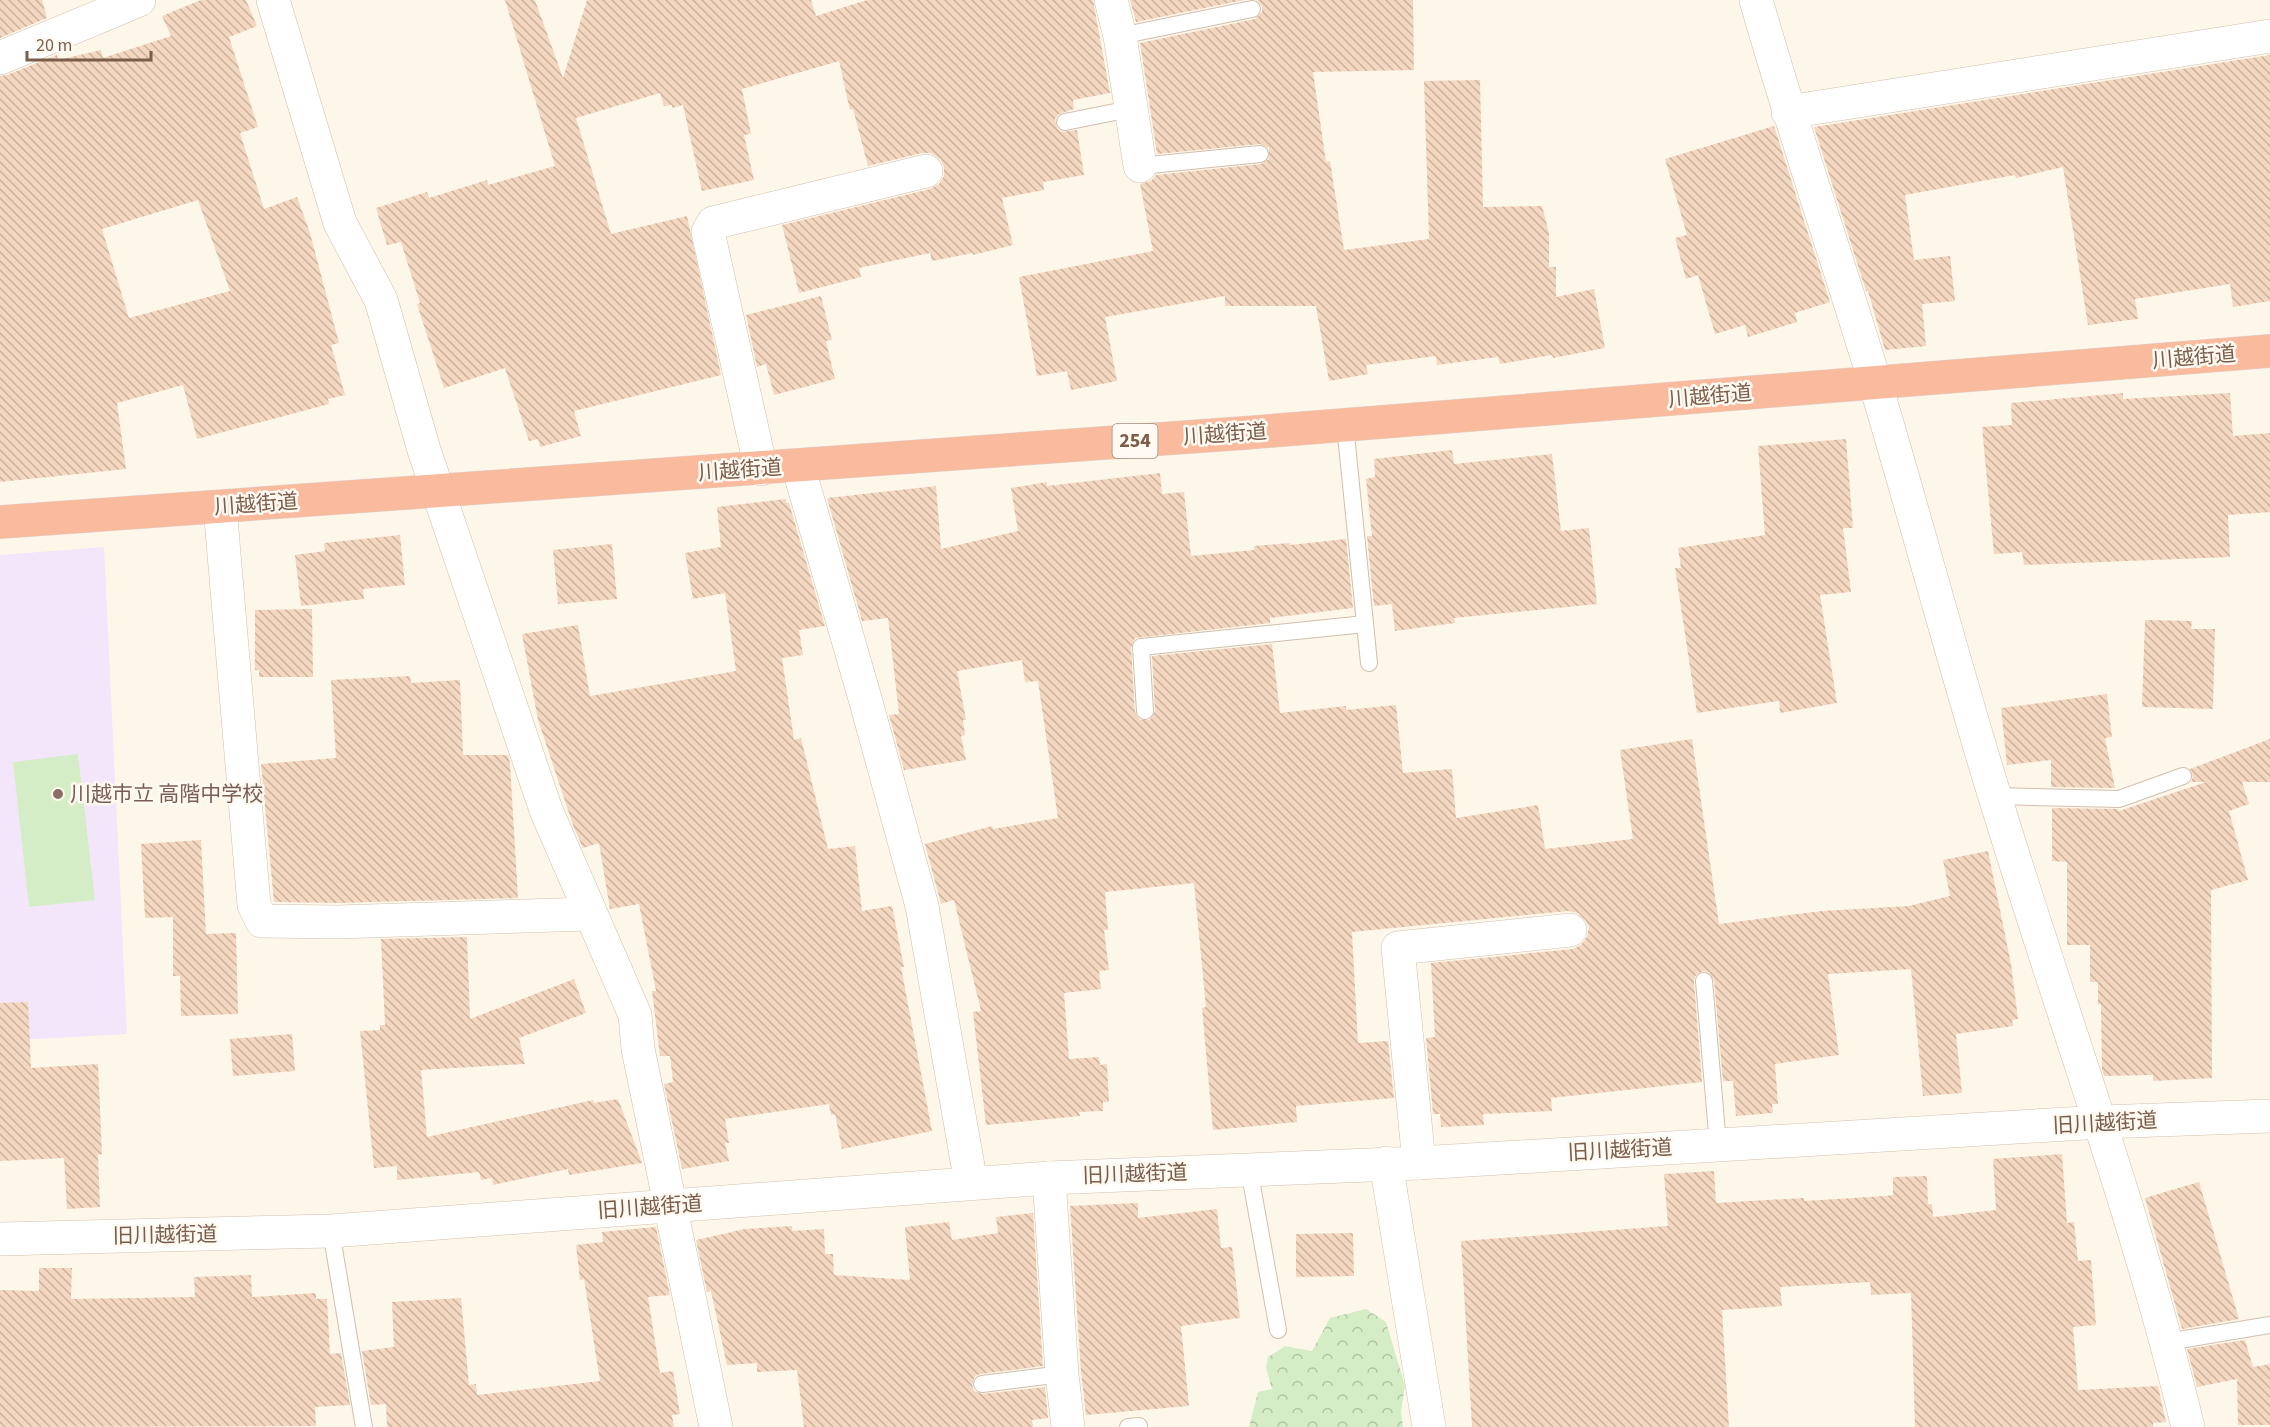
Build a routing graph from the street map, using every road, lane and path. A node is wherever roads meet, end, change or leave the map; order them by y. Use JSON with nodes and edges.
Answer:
{"nodes":[{"id":1,"x":140,"y":0,"type":"edge"},
{"id":2,"x":273,"y":0,"type":"edge"},
{"id":3,"x":1111,"y":0,"type":"edge"},
{"id":4,"x":1756,"y":0,"type":"edge"},
{"id":5,"x":1252,"y":9,"type":"dead end"},
{"id":6,"x":1120,"y":36,"type":"junction"},
{"id":7,"x":2270,"y":36,"type":"edge"},
{"id":8,"x":0,"y":58,"type":"edge"},
{"id":9,"x":1130,"y":109,"type":"junction"},
{"id":10,"x":1788,"y":112,"type":"junction"},
{"id":11,"x":1065,"y":122,"type":"dead end"},
{"id":12,"x":1260,"y":154,"type":"dead end"},
{"id":13,"x":1140,"y":166,"type":"joint"},
{"id":14,"x":926,"y":171,"type":"dead end"},
{"id":15,"x":2270,"y":351,"type":"edge"},
{"id":16,"x":1875,"y":382,"type":"junction"},
{"id":17,"x":1345,"y":425,"type":"junction"},
{"id":18,"x":798,"y":466,"type":"junction"},
{"id":19,"x":761,"y":469,"type":"junction"},
{"id":20,"x":438,"y":491,"type":"junction"},
{"id":21,"x":220,"y":507,"type":"junction"},
{"id":22,"x":0,"y":522,"type":"edge"},
{"id":23,"x":1365,"y":624,"type":"junction"},
{"id":24,"x":1369,"y":663,"type":"dead end"},
{"id":25,"x":1146,"y":711,"type":"dead end"},
{"id":26,"x":2183,"y":776,"type":"dead end"},
{"id":27,"x":1995,"y":796,"type":"junction"},
{"id":28,"x":590,"y":914,"type":"junction"},
{"id":29,"x":1570,"y":930,"type":"dead end"},
{"id":30,"x":1704,"y":981,"type":"dead end"},
{"id":31,"x":2270,"y":1116,"type":"edge"},
{"id":32,"x":2101,"y":1122,"type":"junction"},
{"id":33,"x":1718,"y":1144,"type":"junction"},
{"id":34,"x":1419,"y":1162,"type":"junction"},
{"id":35,"x":1386,"y":1163,"type":"junction"},
{"id":36,"x":1249,"y":1170,"type":"junction"},
{"id":37,"x":1049,"y":1178,"type":"junction"},
{"id":38,"x":971,"y":1183,"type":"junction"},
{"id":39,"x":669,"y":1205,"type":"junction"},
{"id":40,"x":331,"y":1231,"type":"junction"},
{"id":41,"x":0,"y":1239,"type":"edge"},
{"id":42,"x":2270,"y":1325,"type":"edge"},
{"id":43,"x":1278,"y":1330,"type":"dead end"},
{"id":44,"x":2167,"y":1342,"type":"junction"},
{"id":45,"x":1062,"y":1374,"type":"junction"},
{"id":46,"x":982,"y":1384,"type":"dead end"},
{"id":47,"x":364,"y":1427,"type":"edge"},
{"id":48,"x":716,"y":1427,"type":"edge"},
{"id":49,"x":1068,"y":1427,"type":"edge"},
{"id":50,"x":1430,"y":1427,"type":"edge"},
{"id":51,"x":2188,"y":1427,"type":"edge"}],
"edges":[{"from":1,"to":8,"type":"street"},
{"from":2,"to":20,"type":"street"},
{"from":3,"to":6,"type":"street"},
{"from":4,"to":10,"type":"street"},
{"from":5,"to":6,"type":"lane"},
{"from":6,"to":9,"type":"street"},
{"from":7,"to":10,"type":"street"},
{"from":9,"to":11,"type":"lane"},
{"from":9,"to":13,"type":"street"},
{"from":10,"to":16,"type":"street"},
{"from":12,"to":13,"type":"lane"},
{"from":14,"to":19,"type":"street"},
{"from":15,"to":16,"type":"highway","name":"川越街道","number":"254"},
{"from":16,"to":17,"type":"highway","name":"川越街道","number":"254"},
{"from":16,"to":27,"type":"street"},
{"from":17,"to":18,"type":"highway","name":"川越街道","number":"254"},
{"from":17,"to":23,"type":"lane"},
{"from":18,"to":19,"type":"highway","name":"川越街道","number":"254"},
{"from":18,"to":38,"type":"street"},
{"from":19,"to":20,"type":"highway","name":"川越街道","number":"254"},
{"from":20,"to":21,"type":"highway","name":"川越街道","number":"254"},
{"from":20,"to":28,"type":"street"},
{"from":21,"to":22,"type":"highway","name":"川越街道","number":"254"},
{"from":21,"to":28,"type":"street"},
{"from":23,"to":24,"type":"lane"},
{"from":23,"to":25,"type":"lane"},
{"from":26,"to":27,"type":"lane"},
{"from":27,"to":32,"type":"street"},
{"from":28,"to":39,"type":"street"},
{"from":29,"to":34,"type":"street"},
{"from":30,"to":33,"type":"lane"},
{"from":31,"to":32,"type":"street","name":"旧川越街道"},
{"from":32,"to":33,"type":"street","name":"旧川越街道"},
{"from":32,"to":44,"type":"street"},
{"from":33,"to":34,"type":"street","name":"旧川越街道"},
{"from":34,"to":35,"type":"street","name":"旧川越街道"},
{"from":35,"to":36,"type":"street","name":"旧川越街道"},
{"from":35,"to":50,"type":"street"},
{"from":36,"to":37,"type":"street","name":"旧川越街道"},
{"from":36,"to":43,"type":"lane"},
{"from":37,"to":38,"type":"street","name":"旧川越街道"},
{"from":37,"to":45,"type":"street"},
{"from":38,"to":39,"type":"street","name":"旧川越街道"},
{"from":39,"to":40,"type":"street","name":"旧川越街道"},
{"from":39,"to":48,"type":"street"},
{"from":40,"to":41,"type":"street","name":"旧川越街道"},
{"from":40,"to":47,"type":"lane"},
{"from":42,"to":44,"type":"lane"},
{"from":44,"to":51,"type":"street"},
{"from":45,"to":46,"type":"lane"},
{"from":45,"to":49,"type":"street"}]}
